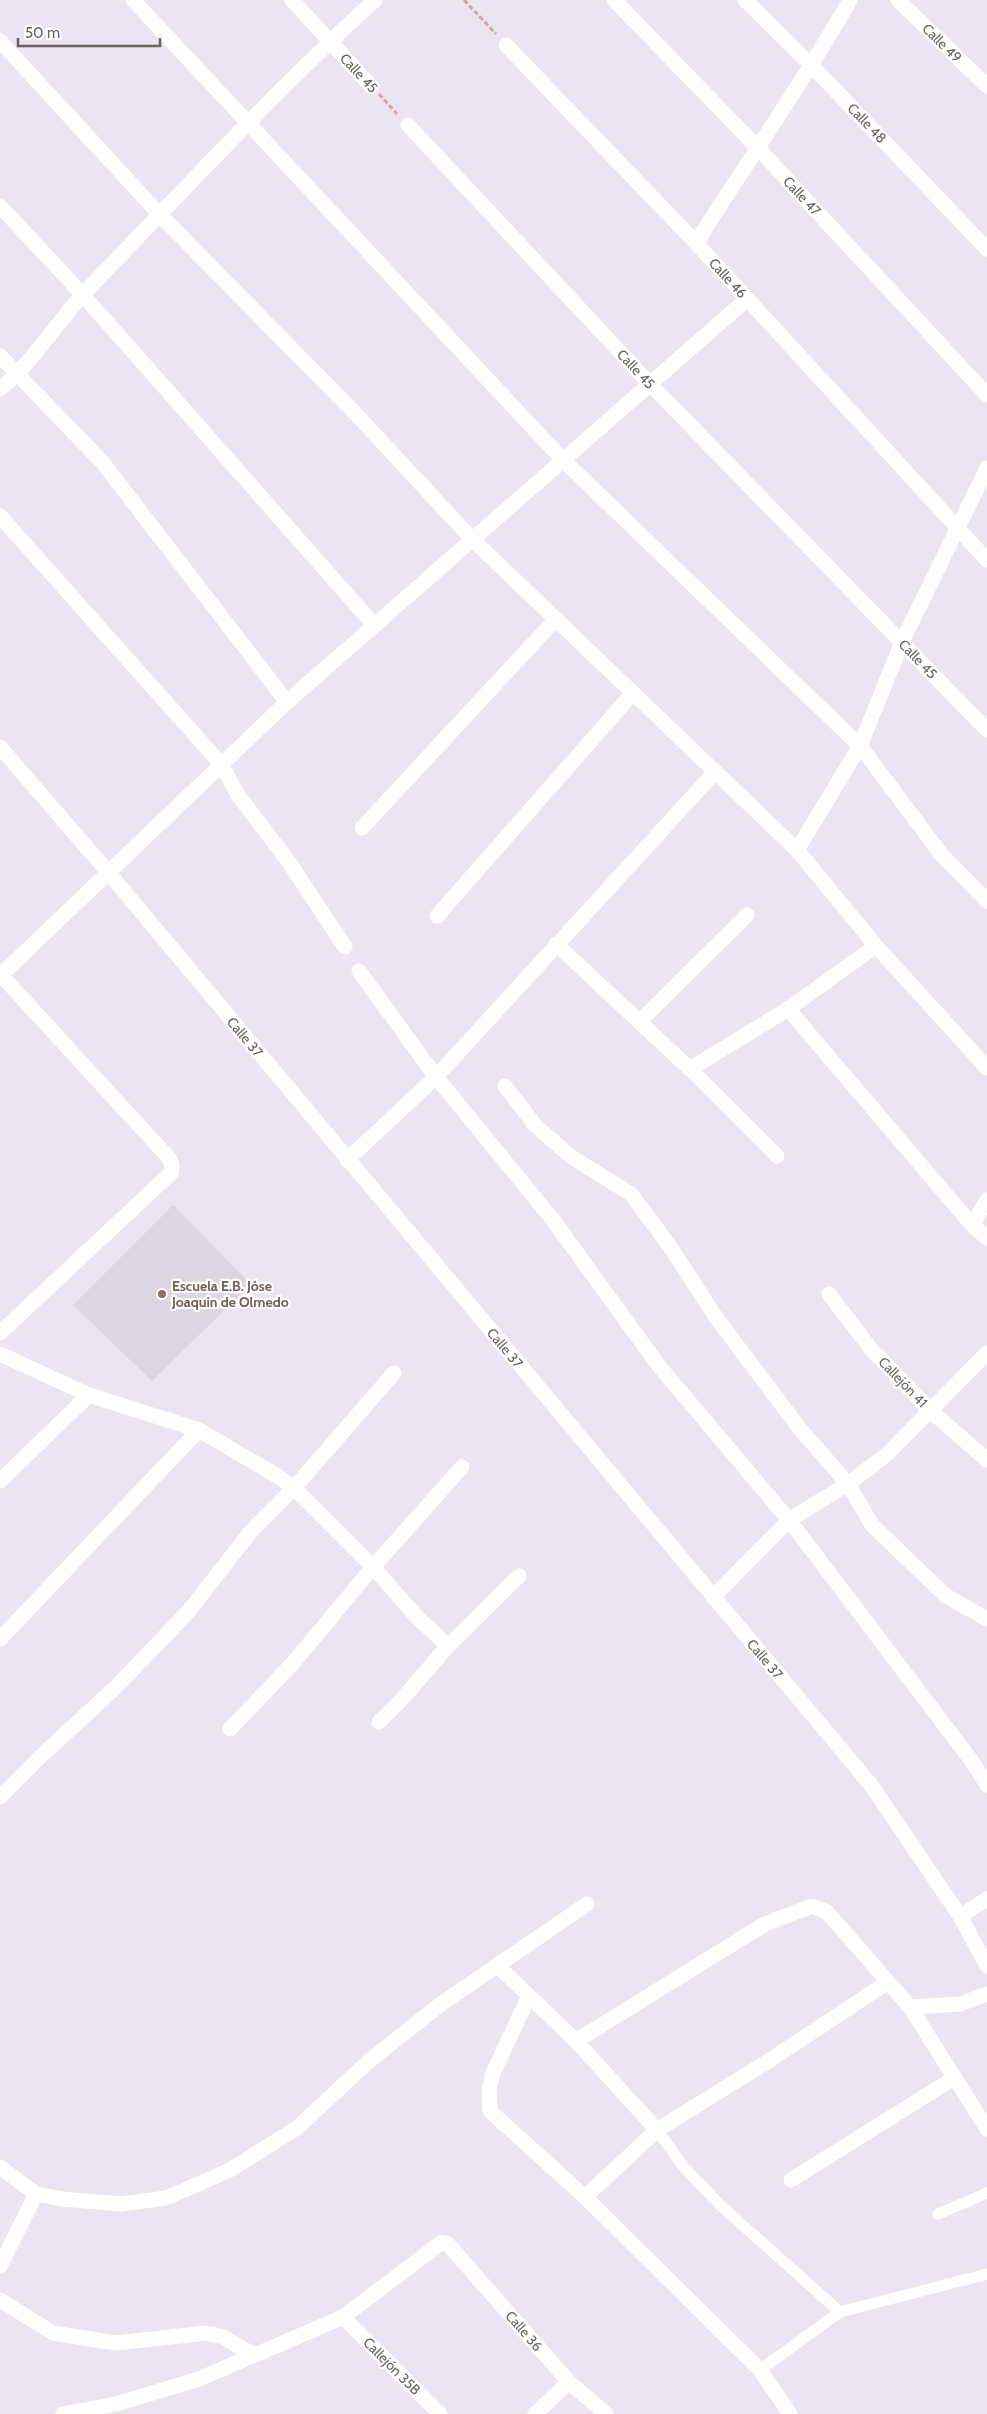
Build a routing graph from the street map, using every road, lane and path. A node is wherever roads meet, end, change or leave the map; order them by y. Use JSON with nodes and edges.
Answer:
{"nodes":[{"id":1,"x":133,"y":0,"type":"edge"},
{"id":2,"x":292,"y":0,"type":"edge"},
{"id":3,"x":375,"y":0,"type":"edge"},
{"id":4,"x":464,"y":0,"type":"edge"},
{"id":5,"x":614,"y":0,"type":"edge"},
{"id":6,"x":745,"y":0,"type":"edge"},
{"id":7,"x":850,"y":0,"type":"edge"},
{"id":8,"x":898,"y":0,"type":"edge"},
{"id":9,"x":0,"y":41,"type":"edge"},
{"id":10,"x":330,"y":41,"type":"junction"},
{"id":11,"x":506,"y":45,"type":"joint"},
{"id":12,"x":812,"y":66,"type":"junction"},
{"id":13,"x":368,"y":83,"type":"joint"},
{"id":14,"x":987,"y":86,"type":"edge"},
{"id":15,"x":249,"y":124,"type":"junction"},
{"id":16,"x":408,"y":125,"type":"joint"},
{"id":17,"x":756,"y":147,"type":"junction"},
{"id":18,"x":0,"y":206,"type":"edge"},
{"id":19,"x":160,"y":215,"type":"junction"},
{"id":20,"x":696,"y":243,"type":"junction"},
{"id":21,"x":987,"y":249,"type":"edge"},
{"id":22,"x":83,"y":295,"type":"junction"},
{"id":23,"x":748,"y":299,"type":"junction"},
{"id":24,"x":0,"y":356,"type":"edge"},
{"id":25,"x":16,"y":376,"type":"junction"},
{"id":26,"x":650,"y":384,"type":"junction"},
{"id":27,"x":0,"y":389,"type":"edge"},
{"id":28,"x":987,"y":395,"type":"edge"},
{"id":29,"x":563,"y":460,"type":"junction"},
{"id":30,"x":987,"y":468,"type":"edge"},
{"id":31,"x":0,"y":516,"type":"edge"},
{"id":32,"x":958,"y":527,"type":"junction"},
{"id":33,"x":472,"y":539,"type":"junction"},
{"id":34,"x":987,"y":560,"type":"edge"},
{"id":35,"x":556,"y":619,"type":"junction"},
{"id":36,"x":374,"y":625,"type":"junction"},
{"id":37,"x":902,"y":642,"type":"junction"},
{"id":38,"x":633,"y":693,"type":"junction"},
{"id":39,"x":287,"y":702,"type":"junction"},
{"id":40,"x":987,"y":730,"type":"edge"},
{"id":41,"x":860,"y":746,"type":"junction"},
{"id":42,"x":0,"y":747,"type":"edge"},
{"id":43,"x":221,"y":764,"type":"junction"},
{"id":44,"x":715,"y":772,"type":"junction"},
{"id":45,"x":362,"y":828,"type":"dead end"},
{"id":46,"x":797,"y":850,"type":"junction"},
{"id":47,"x":108,"y":872,"type":"junction"},
{"id":48,"x":987,"y":901,"type":"edge"},
{"id":49,"x":747,"y":915,"type":"dead end"},
{"id":50,"x":437,"y":916,"type":"dead end"},
{"id":51,"x":556,"y":944,"type":"junction"},
{"id":52,"x":876,"y":946,"type":"junction"},
{"id":53,"x":344,"y":947,"type":"dead end"},
{"id":54,"x":359,"y":971,"type":"dead end"},
{"id":55,"x":1,"y":974,"type":"edge"},
{"id":56,"x":788,"y":1009,"type":"junction"},
{"id":57,"x":639,"y":1022,"type":"junction"},
{"id":58,"x":987,"y":1068,"type":"edge"},
{"id":59,"x":690,"y":1070,"type":"junction"},
{"id":60,"x":436,"y":1077,"type":"junction"},
{"id":61,"x":505,"y":1086,"type":"dead end"},
{"id":62,"x":777,"y":1156,"type":"dead end"},
{"id":63,"x":347,"y":1160,"type":"junction"},
{"id":64,"x":987,"y":1200,"type":"edge"},
{"id":65,"x":972,"y":1225,"type":"junction"},
{"id":66,"x":987,"y":1238,"type":"edge"},
{"id":67,"x":829,"y":1294,"type":"dead end"},
{"id":68,"x":0,"y":1333,"type":"edge"},
{"id":69,"x":987,"y":1353,"type":"edge"},
{"id":70,"x":0,"y":1354,"type":"edge"},
{"id":71,"x":394,"y":1373,"type":"dead end"},
{"id":72,"x":89,"y":1395,"type":"junction"},
{"id":73,"x":931,"y":1412,"type":"junction"},
{"id":74,"x":199,"y":1430,"type":"junction"},
{"id":75,"x":987,"y":1460,"type":"edge"},
{"id":76,"x":462,"y":1467,"type":"dead end"},
{"id":77,"x":0,"y":1481,"type":"edge"},
{"id":78,"x":848,"y":1484,"type":"junction"},
{"id":79,"x":294,"y":1488,"type":"junction"},
{"id":80,"x":789,"y":1520,"type":"junction"},
{"id":81,"x":373,"y":1567,"type":"junction"},
{"id":82,"x":519,"y":1576,"type":"dead end"},
{"id":83,"x":713,"y":1597,"type":"junction"},
{"id":84,"x":987,"y":1619,"type":"edge"},
{"id":85,"x":0,"y":1639,"type":"edge"},
{"id":86,"x":448,"y":1646,"type":"junction"},
{"id":87,"x":379,"y":1722,"type":"dead end"},
{"id":88,"x":230,"y":1729,"type":"dead end"},
{"id":89,"x":987,"y":1785,"type":"edge"},
{"id":90,"x":0,"y":1797,"type":"edge"},
{"id":91,"x":987,"y":1899,"type":"edge"},
{"id":92,"x":587,"y":1904,"type":"dead end"},
{"id":93,"x":960,"y":1916,"type":"junction"},
{"id":94,"x":498,"y":1966,"type":"junction"},
{"id":95,"x":987,"y":1966,"type":"edge"},
{"id":96,"x":888,"y":1982,"type":"junction"},
{"id":97,"x":987,"y":1994,"type":"edge"},
{"id":98,"x":529,"y":1996,"type":"junction"},
{"id":99,"x":910,"y":2008,"type":"junction"},
{"id":100,"x":576,"y":2042,"type":"junction"},
{"id":101,"x":954,"y":2078,"type":"junction"},
{"id":102,"x":987,"y":2129,"type":"edge"},
{"id":103,"x":657,"y":2130,"type":"junction"},
{"id":104,"x":0,"y":2167,"type":"edge"},
{"id":105,"x":791,"y":2180,"type":"dead end"},
{"id":106,"x":987,"y":2193,"type":"edge"},
{"id":107,"x":36,"y":2194,"type":"junction"},
{"id":108,"x":585,"y":2197,"type":"junction"},
{"id":109,"x":938,"y":2214,"type":"dead end"},
{"id":110,"x":0,"y":2266,"type":"edge"},
{"id":111,"x":987,"y":2274,"type":"edge"},
{"id":112,"x":0,"y":2300,"type":"edge"},
{"id":113,"x":840,"y":2312,"type":"junction"},
{"id":114,"x":343,"y":2317,"type":"junction"},
{"id":115,"x":254,"y":2355,"type":"junction"},
{"id":116,"x":760,"y":2370,"type":"junction"},
{"id":117,"x":569,"y":2382,"type":"junction"},
{"id":118,"x":63,"y":2414,"type":"edge"},
{"id":119,"x":440,"y":2414,"type":"edge"},
{"id":120,"x":535,"y":2414,"type":"edge"},
{"id":121,"x":606,"y":2414,"type":"edge"},
{"id":122,"x":790,"y":2414,"type":"edge"}],
"edges":[{"from":1,"to":15,"type":"street"},
{"from":2,"to":10,"type":"street","name":"Calle 45"},
{"from":3,"to":10,"type":"street"},
{"from":4,"to":11,"type":"path"},
{"from":5,"to":17,"type":"street","name":"Calle 47"},
{"from":6,"to":12,"type":"street","name":"Calle 48"},
{"from":7,"to":12,"type":"street"},
{"from":8,"to":14,"type":"street","name":"Calle 49"},
{"from":9,"to":19,"type":"street"},
{"from":10,"to":13,"type":"street","name":"Calle 45"},
{"from":10,"to":15,"type":"street"},
{"from":11,"to":20,"type":"street","name":"Calle 46"},
{"from":12,"to":17,"type":"street"},
{"from":12,"to":21,"type":"street","name":"Calle 48"},
{"from":13,"to":16,"type":"path","name":"Calle 45"},
{"from":15,"to":19,"type":"street"},
{"from":15,"to":29,"type":"street"},
{"from":16,"to":26,"type":"street","name":"Calle 45"},
{"from":17,"to":20,"type":"street"},
{"from":17,"to":28,"type":"street","name":"Calle 47"},
{"from":18,"to":22,"type":"street"},
{"from":19,"to":22,"type":"street"},
{"from":19,"to":33,"type":"street"},
{"from":20,"to":23,"type":"street","name":"Calle 46"},
{"from":22,"to":25,"type":"street"},
{"from":22,"to":36,"type":"street"},
{"from":23,"to":26,"type":"street"},
{"from":23,"to":32,"type":"street","name":"Calle 46"},
{"from":24,"to":25,"type":"street"},
{"from":25,"to":27,"type":"street"},
{"from":25,"to":39,"type":"street"},
{"from":26,"to":29,"type":"street"},
{"from":26,"to":37,"type":"street","name":"Calle 45"},
{"from":29,"to":33,"type":"street"},
{"from":29,"to":41,"type":"street"},
{"from":30,"to":32,"type":"street"},
{"from":31,"to":43,"type":"street"},
{"from":32,"to":34,"type":"street","name":"Calle 46"},
{"from":32,"to":37,"type":"street"},
{"from":33,"to":35,"type":"street"},
{"from":33,"to":36,"type":"street"},
{"from":35,"to":38,"type":"street"},
{"from":35,"to":45,"type":"street"},
{"from":36,"to":39,"type":"street"},
{"from":37,"to":40,"type":"street","name":"Calle 45"},
{"from":37,"to":41,"type":"street"},
{"from":38,"to":44,"type":"street"},
{"from":38,"to":50,"type":"street"},
{"from":39,"to":43,"type":"street"},
{"from":41,"to":46,"type":"street"},
{"from":41,"to":48,"type":"street"},
{"from":42,"to":47,"type":"street","name":"Calle 37"},
{"from":43,"to":47,"type":"street"},
{"from":43,"to":53,"type":"street"},
{"from":44,"to":46,"type":"street"},
{"from":44,"to":51,"type":"street"},
{"from":46,"to":52,"type":"street"},
{"from":47,"to":55,"type":"street"},
{"from":47,"to":63,"type":"street","name":"Calle 37"},
{"from":49,"to":57,"type":"street"},
{"from":51,"to":57,"type":"street"},
{"from":51,"to":60,"type":"street"},
{"from":52,"to":56,"type":"street"},
{"from":52,"to":58,"type":"street"},
{"from":54,"to":60,"type":"street"},
{"from":55,"to":68,"type":"street"},
{"from":56,"to":59,"type":"street"},
{"from":56,"to":65,"type":"street"},
{"from":57,"to":59,"type":"street"},
{"from":59,"to":62,"type":"street"},
{"from":60,"to":63,"type":"street"},
{"from":60,"to":80,"type":"street"},
{"from":61,"to":78,"type":"street"},
{"from":63,"to":83,"type":"street","name":"Calle 37"},
{"from":64,"to":65,"type":"street"},
{"from":65,"to":66,"type":"street"},
{"from":67,"to":73,"type":"street","name":"Callejón 41"},
{"from":69,"to":73,"type":"street"},
{"from":70,"to":72,"type":"street"},
{"from":71,"to":79,"type":"street"},
{"from":72,"to":74,"type":"street"},
{"from":72,"to":77,"type":"street"},
{"from":73,"to":75,"type":"street","name":"Callejón 41"},
{"from":73,"to":78,"type":"street"},
{"from":74,"to":79,"type":"street"},
{"from":74,"to":85,"type":"street"},
{"from":76,"to":81,"type":"street"},
{"from":78,"to":80,"type":"street"},
{"from":78,"to":84,"type":"street"},
{"from":79,"to":81,"type":"street"},
{"from":79,"to":90,"type":"street"},
{"from":80,"to":83,"type":"street"},
{"from":80,"to":89,"type":"street"},
{"from":81,"to":86,"type":"street"},
{"from":81,"to":88,"type":"street"},
{"from":82,"to":86,"type":"street"},
{"from":83,"to":93,"type":"street","name":"Calle 37"},
{"from":86,"to":87,"type":"street"},
{"from":91,"to":93,"type":"street"},
{"from":92,"to":94,"type":"street"},
{"from":93,"to":95,"type":"street","name":"Calle 37"},
{"from":94,"to":98,"type":"street"},
{"from":94,"to":107,"type":"street"},
{"from":96,"to":99,"type":"street"},
{"from":96,"to":100,"type":"street"},
{"from":96,"to":103,"type":"street"},
{"from":97,"to":99,"type":"street"},
{"from":98,"to":100,"type":"street"},
{"from":98,"to":108,"type":"street"},
{"from":99,"to":101,"type":"street"},
{"from":100,"to":103,"type":"street"},
{"from":101,"to":102,"type":"street"},
{"from":101,"to":105,"type":"street"},
{"from":103,"to":108,"type":"street"},
{"from":103,"to":113,"type":"lane"},
{"from":104,"to":107,"type":"street"},
{"from":106,"to":109,"type":"lane"},
{"from":107,"to":110,"type":"street"},
{"from":108,"to":116,"type":"street"},
{"from":111,"to":113,"type":"lane"},
{"from":112,"to":115,"type":"street"},
{"from":113,"to":116,"type":"lane"},
{"from":114,"to":115,"type":"street"},
{"from":114,"to":117,"type":"street","name":"Calle 36"},
{"from":114,"to":119,"type":"street","name":"Callejón 35B"},
{"from":115,"to":118,"type":"street"},
{"from":116,"to":122,"type":"street"},
{"from":117,"to":120,"type":"street"},
{"from":117,"to":121,"type":"street","name":"Calle 36"}]}
